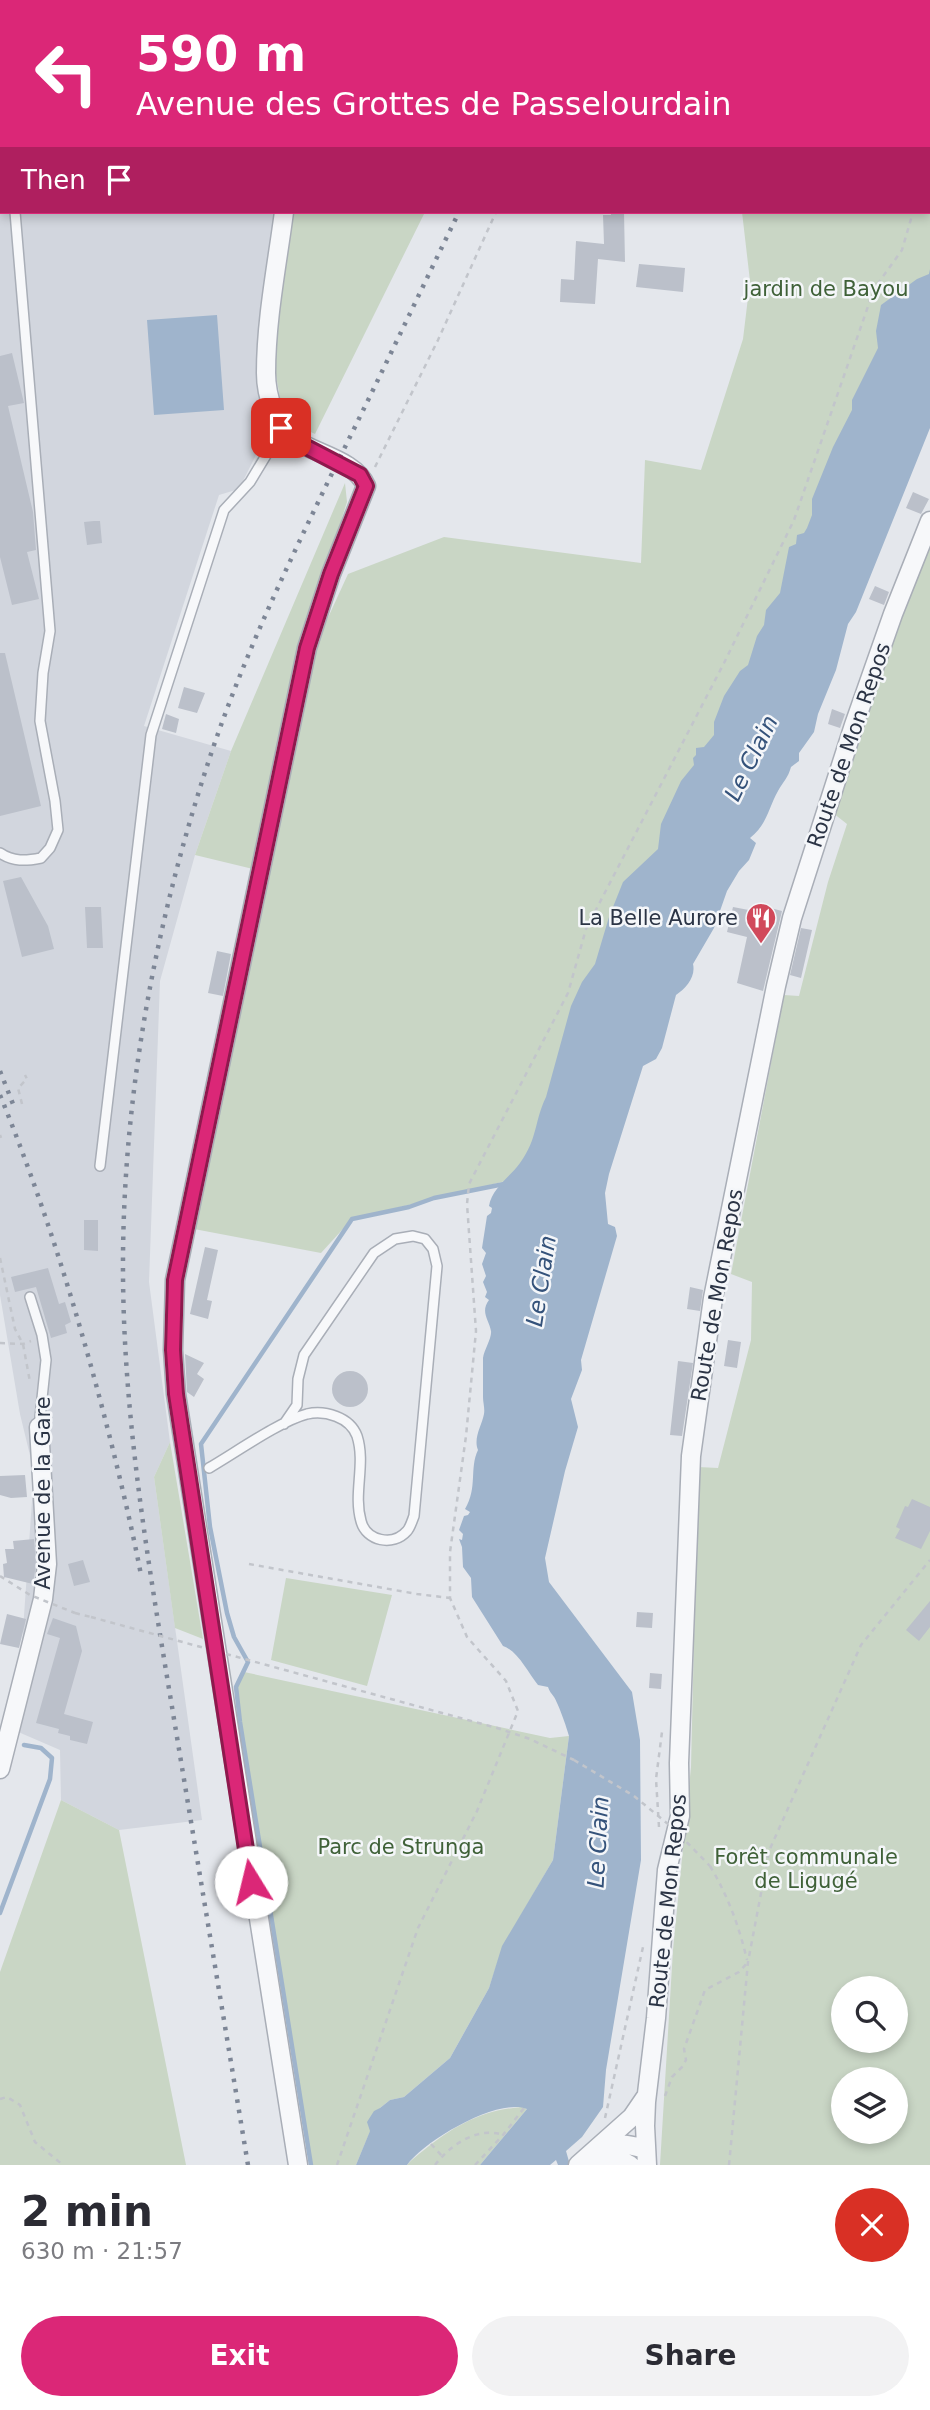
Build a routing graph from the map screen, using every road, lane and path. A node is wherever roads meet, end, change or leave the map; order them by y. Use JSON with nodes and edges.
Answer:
{"nodes":[{"id":1,"x":15,"y":214,"type":"edge"},
{"id":2,"x":284,"y":214,"type":"edge"},
{"id":3,"x":495,"y":214,"type":"edge"},
{"id":4,"x":912,"y":214,"type":"edge"},
{"id":5,"x":282,"y":429,"type":"junction"},
{"id":6,"x":366,"y":486,"type":"junction"},
{"id":7,"x":930,"y":521,"type":"edge"},
{"id":8,"x":0,"y":853,"type":"edge"},
{"id":9,"x":25,"y":1075,"type":"dead end"},
{"id":10,"x":22,"y":1104,"type":"dead end"},
{"id":11,"x":100,"y":1166,"type":"dead end"},
{"id":12,"x":0,"y":1258,"type":"edge"},
{"id":13,"x":30,"y":1297,"type":"dead end"},
{"id":14,"x":0,"y":1343,"type":"edge"},
{"id":15,"x":284,"y":1424,"type":"junction"},
{"id":16,"x":39,"y":1427,"type":"joint"},
{"id":17,"x":209,"y":1468,"type":"dead end"},
{"id":18,"x":930,"y":1560,"type":"edge"},
{"id":19,"x":249,"y":1564,"type":"dead end"},
{"id":20,"x":0,"y":1576,"type":"edge"},
{"id":21,"x":450,"y":1598,"type":"junction"},
{"id":22,"x":663,"y":1722,"type":"dead end"},
{"id":23,"x":0,"y":1769,"type":"edge"},
{"id":24,"x":660,"y":1831,"type":"dead end"},
{"id":25,"x":643,"y":1948,"type":"dead end"},
{"id":26,"x":748,"y":1962,"type":"junction"},
{"id":27,"x":0,"y":2099,"type":"edge"},
{"id":28,"x":654,"y":2099,"type":"junction"},
{"id":29,"x":524,"y":2108,"type":"dead end"},
{"id":30,"x":604,"y":2120,"type":"dead end"},
{"id":31,"x":503,"y":2135,"type":"junction"},
{"id":32,"x":431,"y":2144,"type":"dead end"},
{"id":33,"x":442,"y":2156,"type":"junction"},
{"id":34,"x":646,"y":2157,"type":"edge"},
{"id":35,"x":582,"y":2162,"type":"edge"},
{"id":36,"x":63,"y":2165,"type":"edge"},
{"id":37,"x":298,"y":2165,"type":"edge"},
{"id":38,"x":337,"y":2165,"type":"edge"},
{"id":39,"x":435,"y":2165,"type":"edge"},
{"id":40,"x":475,"y":2165,"type":"edge"},
{"id":41,"x":630,"y":2165,"type":"edge"},
{"id":42,"x":729,"y":2165,"type":"edge"}],
"edges":[{"from":1,"to":8,"type":"lane"},
{"from":2,"to":5,"type":"street"},
{"from":3,"to":6,"type":"path"},
{"from":4,"to":21,"type":"path"},
{"from":5,"to":6,"type":"street"},
{"from":5,"to":11,"type":"lane"},
{"from":6,"to":37,"type":"street"},
{"from":7,"to":28,"type":"street","name":"Route de Mon Repos"},
{"from":9,"to":10,"type":"path"},
{"from":12,"to":14,"type":"path"},
{"from":13,"to":16,"type":"lane","name":"Avenue de la Gare"},
{"from":15,"to":15,"type":"lane"},
{"from":15,"to":17,"type":"lane"},
{"from":16,"to":23,"type":"street","name":"Avenue de la Gare"},
{"from":18,"to":26,"type":"path"},
{"from":19,"to":21,"type":"path"},
{"from":20,"to":26,"type":"path","bridge":true},
{"from":21,"to":38,"type":"path"},
{"from":22,"to":24,"type":"path"},
{"from":25,"to":30,"type":"path"},
{"from":26,"to":28,"type":"path"},
{"from":26,"to":42,"type":"path"},
{"from":27,"to":36,"type":"path"},
{"from":28,"to":34,"type":"street","name":"Route de Mon Repos"},
{"from":28,"to":35,"type":"street"},
{"from":29,"to":31,"type":"path"},
{"from":31,"to":33,"type":"path"},
{"from":31,"to":40,"type":"path"},
{"from":32,"to":33,"type":"path"},
{"from":33,"to":39,"type":"path"},
{"from":34,"to":35,"type":"street"},
{"from":35,"to":41,"type":"street"}]}
